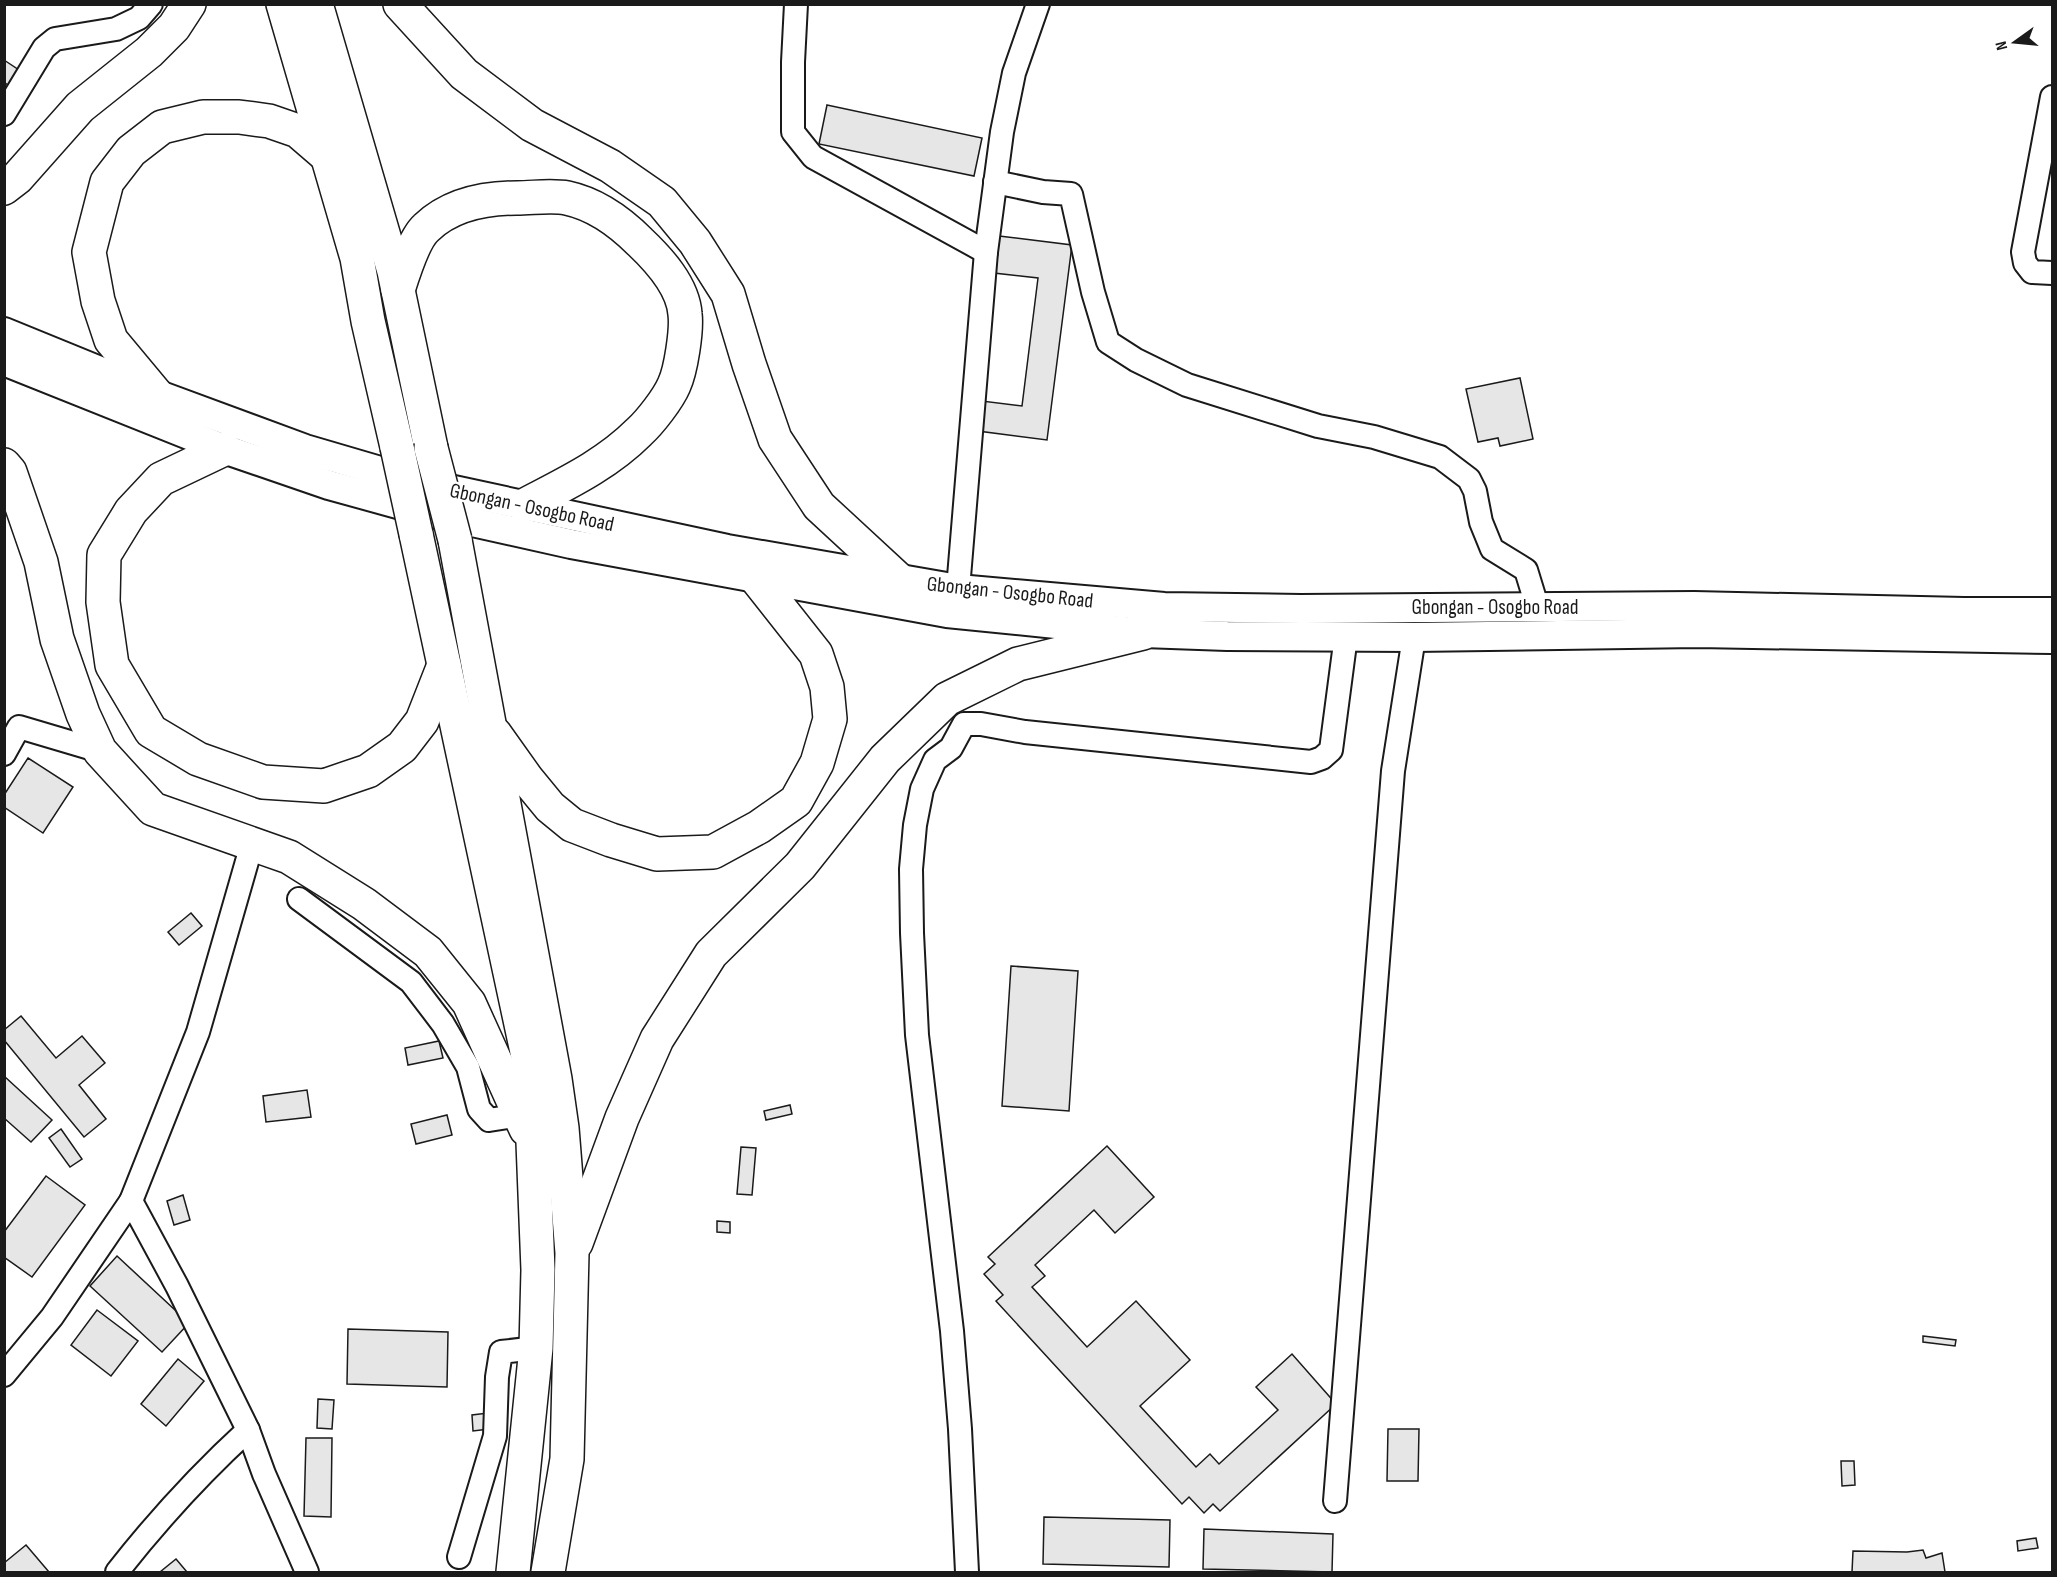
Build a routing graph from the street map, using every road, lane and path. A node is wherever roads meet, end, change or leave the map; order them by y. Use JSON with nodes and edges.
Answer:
{"nodes":[{"id":1,"x":151,"y":4,"type":"edge"},
{"id":2,"x":189,"y":4,"type":"edge"},
{"id":3,"x":283,"y":4,"type":"edge"},
{"id":4,"x":316,"y":4,"type":"edge"},
{"id":5,"x":400,"y":4,"type":"edge"},
{"id":6,"x":796,"y":4,"type":"edge"},
{"id":7,"x":1038,"y":4,"type":"edge"},
{"id":8,"x":2052,"y":97,"type":"edge"},
{"id":9,"x":4,"y":114,"type":"edge"},
{"id":10,"x":327,"y":156,"type":"junction"},
{"id":11,"x":995,"y":182,"type":"junction"},
{"id":12,"x":4,"y":188,"type":"edge"},
{"id":13,"x":987,"y":252,"type":"junction"},
{"id":14,"x":2052,"y":273,"type":"edge"},
{"id":15,"x":398,"y":290,"type":"junction"},
{"id":16,"x":4,"y":332,"type":"edge"},
{"id":17,"x":4,"y":361,"type":"edge"},
{"id":18,"x":156,"y":394,"type":"junction"},
{"id":19,"x":224,"y":449,"type":"junction"},
{"id":20,"x":4,"y":465,"type":"edge"},
{"id":21,"x":525,"y":505,"type":"junction"},
{"id":22,"x":756,"y":578,"type":"junction"},
{"id":23,"x":898,"y":579,"type":"junction"},
{"id":24,"x":958,"y":589,"type":"junction"},
{"id":25,"x":1537,"y":606,"type":"junction"},
{"id":26,"x":2052,"y":612,"type":"edge"},
{"id":27,"x":1143,"y":633,"type":"junction"},
{"id":28,"x":1346,"y":636,"type":"junction"},
{"id":29,"x":1414,"y":637,"type":"junction"},
{"id":30,"x":2052,"y":639,"type":"edge"},
{"id":31,"x":444,"y":665,"type":"junction"},
{"id":32,"x":490,"y":726,"type":"junction"},
{"id":33,"x":100,"y":751,"type":"junction"},
{"id":34,"x":4,"y":754,"type":"edge"},
{"id":35,"x":252,"y":844,"type":"junction"},
{"id":36,"x":299,"y":899,"type":"dead end"},
{"id":37,"x":520,"y":1115,"type":"junction"},
{"id":38,"x":533,"y":1146,"type":"junction"},
{"id":39,"x":131,"y":1201,"type":"junction"},
{"id":40,"x":572,"y":1253,"type":"junction"},
{"id":41,"x":536,"y":1348,"type":"junction"},
{"id":42,"x":4,"y":1375,"type":"edge"},
{"id":43,"x":248,"y":1430,"type":"junction"},
{"id":44,"x":1335,"y":1501,"type":"dead end"},
{"id":45,"x":459,"y":1557,"type":"dead end"},
{"id":46,"x":119,"y":1572,"type":"edge"},
{"id":47,"x":307,"y":1572,"type":"edge"},
{"id":48,"x":513,"y":1572,"type":"edge"},
{"id":49,"x":548,"y":1572,"type":"edge"},
{"id":50,"x":967,"y":1572,"type":"edge"}],
"edges":[{"from":1,"to":9,"type":"street"},
{"from":2,"to":12,"type":"highway"},
{"from":3,"to":10,"type":"highway"},
{"from":4,"to":15,"type":"highway"},
{"from":5,"to":23,"type":"highway"},
{"from":6,"to":13,"type":"street"},
{"from":7,"to":11,"type":"street"},
{"from":8,"to":14,"type":"street"},
{"from":10,"to":18,"type":"highway"},
{"from":10,"to":31,"type":"highway","bridge":true},
{"from":11,"to":13,"type":"street"},
{"from":11,"to":25,"type":"street"},
{"from":13,"to":24,"type":"street"},
{"from":15,"to":21,"type":"highway"},
{"from":15,"to":32,"type":"highway","bridge":true},
{"from":16,"to":18,"type":"main road","name":"Gbongan - Osogbo Road"},
{"from":17,"to":19,"type":"main road","name":"Gbongan - Osogbo Road"},
{"from":18,"to":21,"type":"main road","name":"Gbongan - Osogbo Road"},
{"from":19,"to":22,"type":"main road","name":"Gbongan - Osogbo Road"},
{"from":19,"to":31,"type":"highway"},
{"from":20,"to":33,"type":"highway"},
{"from":21,"to":23,"type":"main road","name":"Gbongan - Osogbo Road"},
{"from":22,"to":27,"type":"main road","name":"Gbongan - Osogbo Road"},
{"from":22,"to":32,"type":"highway"},
{"from":23,"to":24,"type":"main road","name":"Gbongan - Osogbo Road"},
{"from":24,"to":25,"type":"main road","name":"Gbongan - Osogbo Road"},
{"from":25,"to":26,"type":"main road","name":"Gbongan - Osogbo Road"},
{"from":27,"to":28,"type":"main road","name":"Gbongan - Osogbo Road"},
{"from":27,"to":40,"type":"highway"},
{"from":28,"to":29,"type":"main road","name":"Gbongan - Osogbo Road"},
{"from":28,"to":50,"type":"street"},
{"from":29,"to":30,"type":"main road","name":"Gbongan - Osogbo Road"},
{"from":29,"to":44,"type":"street"},
{"from":31,"to":38,"type":"highway"},
{"from":32,"to":40,"type":"highway"},
{"from":33,"to":34,"type":"street"},
{"from":33,"to":35,"type":"highway"},
{"from":35,"to":37,"type":"highway"},
{"from":35,"to":39,"type":"street"},
{"from":36,"to":37,"type":"street"},
{"from":37,"to":38,"type":"highway"},
{"from":38,"to":41,"type":"highway"},
{"from":39,"to":42,"type":"street"},
{"from":39,"to":43,"type":"street"},
{"from":40,"to":49,"type":"highway"},
{"from":41,"to":45,"type":"street"},
{"from":41,"to":48,"type":"highway"},
{"from":43,"to":46,"type":"street"},
{"from":43,"to":47,"type":"street"}]}
